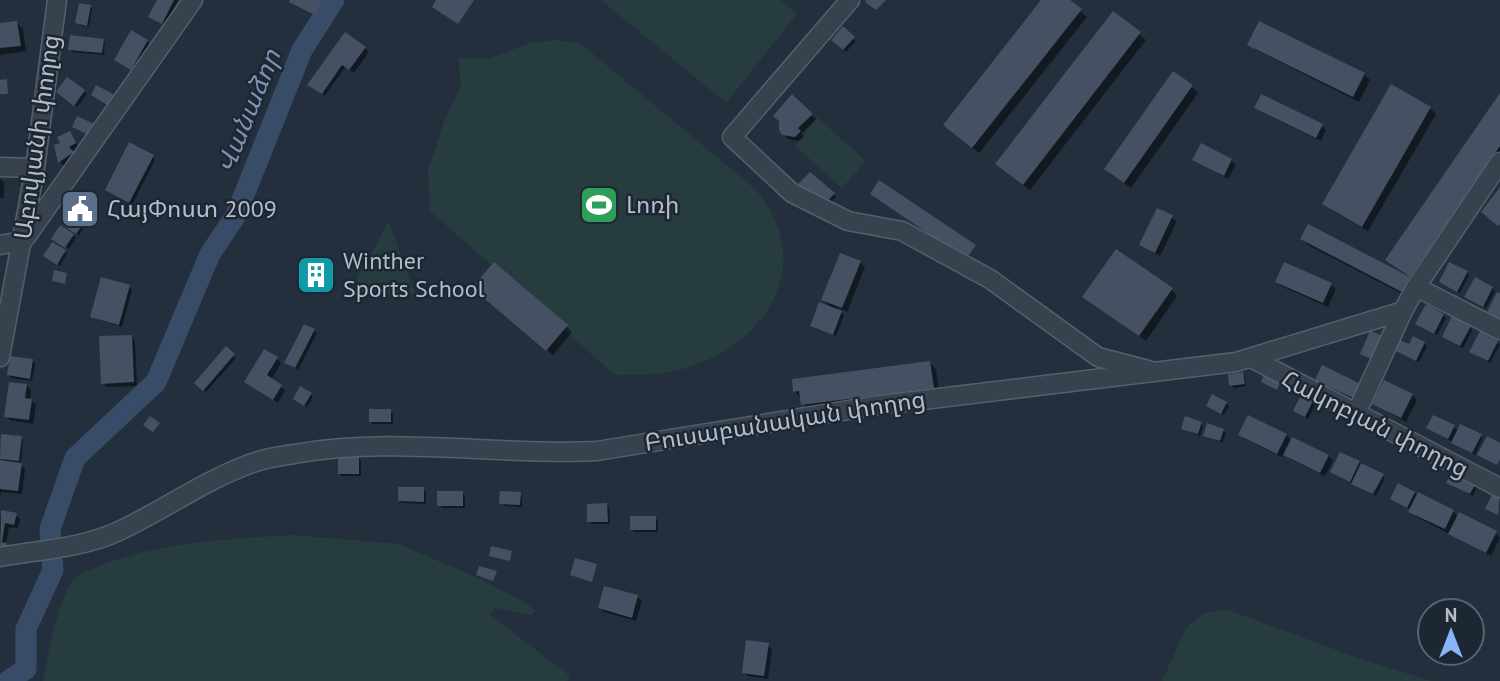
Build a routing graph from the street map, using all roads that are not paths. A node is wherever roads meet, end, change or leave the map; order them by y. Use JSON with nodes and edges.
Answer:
{"nodes":[{"id":1,"x":57,"y":0,"type":"edge"},
{"id":2,"x":193,"y":0,"type":"edge"},
{"id":3,"x":850,"y":0,"type":"edge"},
{"id":4,"x":1500,"y":163,"type":"edge"},
{"id":5,"x":0,"y":167,"type":"edge"},
{"id":6,"x":35,"y":168,"type":"junction"},
{"id":7,"x":23,"y":241,"type":"junction"},
{"id":8,"x":0,"y":245,"type":"edge"},
{"id":9,"x":1416,"y":287,"type":"junction"},
{"id":10,"x":1403,"y":311,"type":"junction"},
{"id":11,"x":1500,"y":330,"type":"edge"},
{"id":12,"x":0,"y":357,"type":"edge"},
{"id":13,"x":1251,"y":358,"type":"junction"},
{"id":14,"x":1155,"y":372,"type":"junction"},
{"id":15,"x":1356,"y":414,"type":"junction"},
{"id":16,"x":1500,"y":488,"type":"edge"},
{"id":17,"x":0,"y":557,"type":"edge"}],
"edges":[{"from":1,"to":6,"type":"street","name":"Աբովյանի փողոց"},
{"from":2,"to":7,"type":"street"},
{"from":3,"to":14,"type":"street"},
{"from":4,"to":9,"type":"street"},
{"from":5,"to":6,"type":"street"},
{"from":6,"to":7,"type":"street","name":"Աբովյանի փողոց"},
{"from":7,"to":8,"type":"street"},
{"from":7,"to":12,"type":"street","name":"Աբովյանի փողոց"},
{"from":9,"to":10,"type":"street"},
{"from":9,"to":11,"type":"street"},
{"from":10,"to":13,"type":"street","name":"Բուսաբանական փողոց"},
{"from":10,"to":15,"type":"street"},
{"from":13,"to":14,"type":"street","name":"Բուսաբանական փողոց"},
{"from":13,"to":15,"type":"street","name":"Հակոբյան փողոց"},
{"from":14,"to":17,"type":"street","name":"Բուսաբանական փողոց"},
{"from":15,"to":16,"type":"street","name":"Հակոբյան փողոց"}]}
